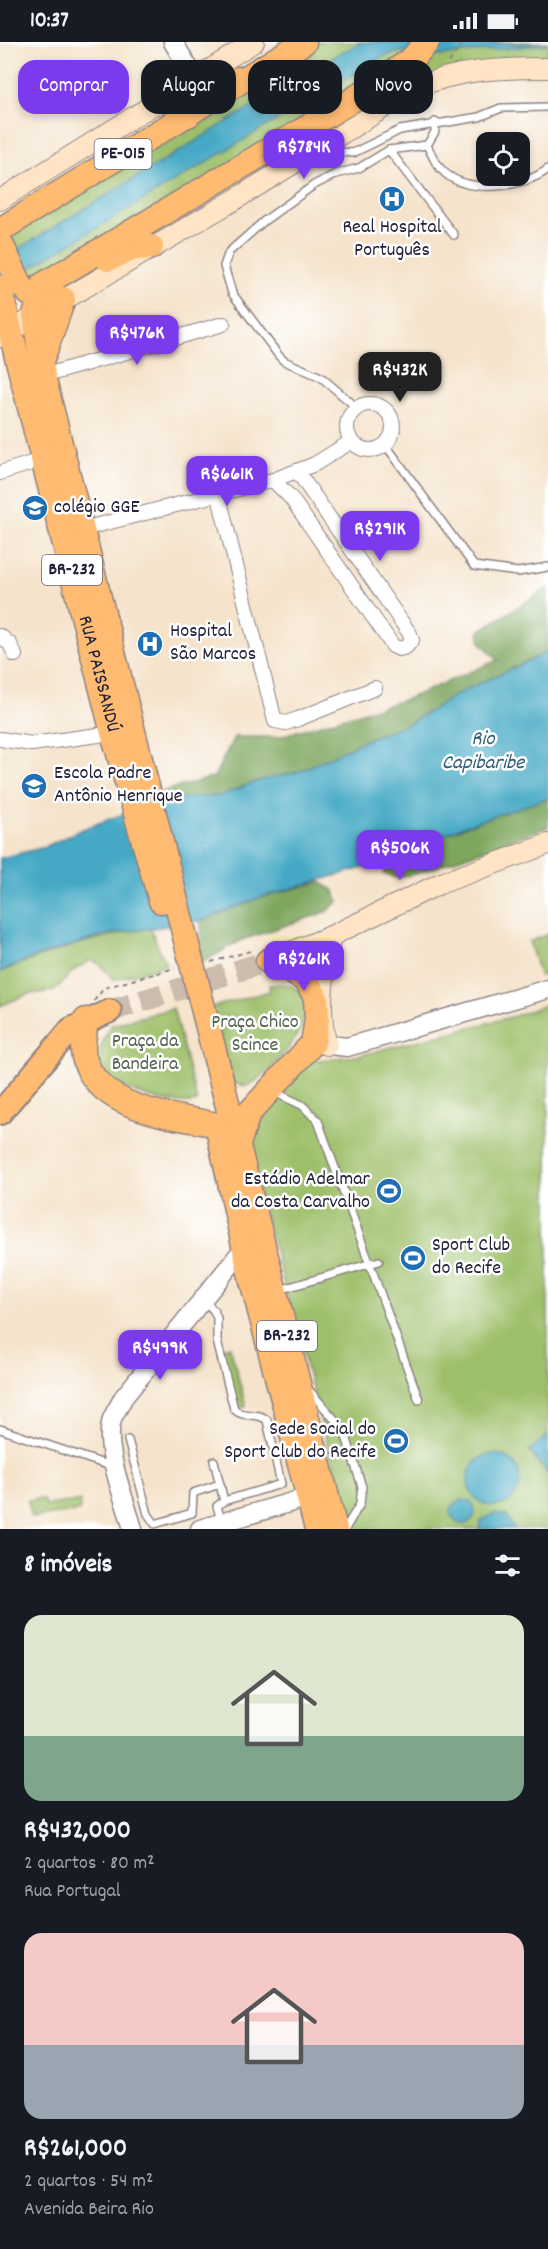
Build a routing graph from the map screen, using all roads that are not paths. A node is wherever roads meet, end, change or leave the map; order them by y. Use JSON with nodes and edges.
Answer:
{"nodes":[{"id":1,"x":173,"y":42,"type":"edge"},
{"id":2,"x":254,"y":42,"type":"edge"},
{"id":3,"x":304,"y":42,"type":"edge"},
{"id":4,"x":427,"y":42,"type":"edge"},
{"id":5,"x":184,"y":60,"type":"edge"},
{"id":6,"x":224,"y":60,"type":"edge"},
{"id":7,"x":548,"y":68,"type":"edge"},
{"id":8,"x":247,"y":78,"type":"junction"},
{"id":9,"x":236,"y":80,"type":"edge"},
{"id":10,"x":548,"y":107,"type":"edge"},
{"id":11,"x":141,"y":112,"type":"edge"},
{"id":12,"x":188,"y":115,"type":"joint"},
{"id":13,"x":435,"y":122,"type":"junction"},
{"id":14,"x":400,"y":130,"type":"junction"},
{"id":15,"x":328,"y":144,"type":"junction"},
{"id":16,"x":427,"y":145,"type":"junction"},
{"id":17,"x":403,"y":146,"type":"junction"},
{"id":18,"x":389,"y":150,"type":"junction"},
{"id":19,"x":548,"y":170,"type":"edge"},
{"id":20,"x":0,"y":200,"type":"edge"},
{"id":21,"x":0,"y":230,"type":"edge"},
{"id":22,"x":454,"y":235,"type":"dead end"},
{"id":23,"x":0,"y":242,"type":"edge"},
{"id":24,"x":151,"y":248,"type":"junction"},
{"id":25,"x":74,"y":267,"type":"junction"},
{"id":26,"x":19,"y":305,"type":"edge"},
{"id":27,"x":223,"y":324,"type":"dead end"},
{"id":28,"x":42,"y":368,"type":"junction"},
{"id":29,"x":356,"y":407,"type":"junction"},
{"id":30,"x":352,"y":441,"type":"junction"},
{"id":31,"x":385,"y":444,"type":"junction"},
{"id":32,"x":44,"y":459,"type":"junction"},
{"id":33,"x":297,"y":471,"type":"junction"},
{"id":34,"x":0,"y":473,"type":"edge"},
{"id":35,"x":273,"y":480,"type":"junction"},
{"id":36,"x":219,"y":493,"type":"junction"},
{"id":37,"x":83,"y":529,"type":"junction"},
{"id":38,"x":548,"y":567,"type":"edge"},
{"id":39,"x":0,"y":636,"type":"edge"},
{"id":40,"x":15,"y":655,"type":"dead end"},
{"id":41,"x":375,"y":688,"type":"dead end"},
{"id":42,"x":113,"y":733,"type":"junction"},
{"id":43,"x":0,"y":740,"type":"edge"},
{"id":44,"x":144,"y":805,"type":"junction"},
{"id":45,"x":548,"y":844,"type":"edge"},
{"id":46,"x":331,"y":936,"type":"junction"},
{"id":47,"x":184,"y":958,"type":"junction"},
{"id":48,"x":271,"y":960,"type":"joint"},
{"id":49,"x":548,"y":989,"type":"edge"},
{"id":50,"x":110,"y":1011,"type":"tunnel mouth"},
{"id":51,"x":86,"y":1020,"type":"junction"},
{"id":52,"x":320,"y":1044,"type":"junction"},
{"id":53,"x":269,"y":1089,"type":"junction"},
{"id":54,"x":0,"y":1113,"type":"edge"},
{"id":55,"x":217,"y":1125,"type":"junction"},
{"id":56,"x":238,"y":1144,"type":"junction"},
{"id":57,"x":260,"y":1228,"type":"junction"},
{"id":58,"x":247,"y":1261,"type":"junction"},
{"id":59,"x":379,"y":1261,"type":"dead end"},
{"id":60,"x":370,"y":1264,"type":"junction"},
{"id":61,"x":276,"y":1291,"type":"junction"},
{"id":62,"x":203,"y":1299,"type":"junction"},
{"id":63,"x":297,"y":1378,"type":"junction"},
{"id":64,"x":419,"y":1400,"type":"dead end"},
{"id":65,"x":0,"y":1429,"type":"edge"},
{"id":66,"x":128,"y":1440,"type":"dead end"},
{"id":67,"x":214,"y":1461,"type":"dead end"},
{"id":68,"x":115,"y":1468,"type":"junction"},
{"id":69,"x":220,"y":1484,"type":"junction"},
{"id":70,"x":309,"y":1497,"type":"junction"},
{"id":71,"x":224,"y":1501,"type":"junction"},
{"id":72,"x":208,"y":1527,"type":"edge"},
{"id":73,"x":133,"y":1529,"type":"edge"},
{"id":74,"x":317,"y":1529,"type":"edge"},
{"id":75,"x":335,"y":1529,"type":"edge"},
{"id":76,"x":345,"y":1529,"type":"edge"}],
"edges":[{"from":1,"to":5,"type":"street"},
{"from":2,"to":6,"type":"main road"},
{"from":3,"to":8,"type":"highway","number":"PE-015"},
{"from":4,"to":25,"type":"highway"},
{"from":7,"to":15,"type":"main road"},
{"from":8,"to":9,"type":"highway"},
{"from":8,"to":12,"type":"highway","number":"PE-015"},
{"from":10,"to":13,"type":"lane"},
{"from":11,"to":20,"type":"main road"},
{"from":12,"to":21,"type":"highway","number":"PE-015"},
{"from":13,"to":14,"type":"lane"},
{"from":13,"to":16,"type":"lane"},
{"from":14,"to":15,"type":"lane"},
{"from":14,"to":17,"type":"lane"},
{"from":15,"to":24,"type":"main road"},
{"from":16,"to":17,"type":"lane"},
{"from":16,"to":19,"type":"lane"},
{"from":17,"to":18,"type":"lane"},
{"from":18,"to":22,"type":"lane"},
{"from":18,"to":29,"type":"lane"},
{"from":23,"to":26,"type":"highway","bridge":true},
{"from":24,"to":25,"type":"highway"},
{"from":24,"to":26,"type":"main road"},
{"from":25,"to":26,"type":"highway"},
{"from":26,"to":28,"type":"highway","number":"BR-232"},
{"from":26,"to":32,"type":"highway","name":"RUA PAISSANDÚ","number":"BR-232"},
{"from":27,"to":28,"type":"street"},
{"from":28,"to":37,"type":"highway","name":"RUA PAISSANDÚ","number":"BR-232"},
{"from":29,"to":30,"type":"street"},
{"from":29,"to":31,"type":"street"},
{"from":30,"to":31,"type":"street"},
{"from":30,"to":33,"type":"street"},
{"from":31,"to":38,"type":"lane"},
{"from":32,"to":34,"type":"street"},
{"from":32,"to":42,"type":"highway","name":"RUA PAISSANDÚ","number":"BR-232"},
{"from":33,"to":35,"type":"street"},
{"from":33,"to":35,"type":"street"},
{"from":35,"to":36,"type":"street"},
{"from":36,"to":37,"type":"street"},
{"from":36,"to":41,"type":"street"},
{"from":37,"to":44,"type":"highway","name":"RUA PAISSANDÚ","number":"BR-232"},
{"from":39,"to":40,"type":"street"},
{"from":42,"to":43,"type":"street"},
{"from":42,"to":44,"type":"highway","name":"RUA PAISSANDÚ","number":"BR-232"},
{"from":44,"to":47,"type":"highway","number":"BR-232"},
{"from":45,"to":46,"type":"main road"},
{"from":46,"to":48,"type":"main road"},
{"from":46,"to":52,"type":"main road"},
{"from":47,"to":55,"type":"highway","number":"BR-232"},
{"from":47,"to":56,"type":"highway","number":"BR-232"},
{"from":48,"to":52,"type":"highway"},
{"from":49,"to":52,"type":"street"},
{"from":50,"to":51,"type":"main road"},
{"from":51,"to":54,"type":"main road"},
{"from":51,"to":55,"type":"highway"},
{"from":52,"to":53,"type":"highway"},
{"from":53,"to":56,"type":"highway"},
{"from":53,"to":60,"type":"lane"},
{"from":55,"to":58,"type":"highway","number":"BR-232"},
{"from":56,"to":57,"type":"highway","number":"BR-232"},
{"from":57,"to":58,"type":"street"},
{"from":57,"to":61,"type":"highway","number":"BR-232"},
{"from":58,"to":62,"type":"street"},
{"from":58,"to":70,"type":"highway","number":"BR-232"},
{"from":59,"to":60,"type":"lane"},
{"from":60,"to":61,"type":"lane"},
{"from":60,"to":64,"type":"lane"},
{"from":61,"to":63,"type":"highway","number":"BR-232"},
{"from":62,"to":68,"type":"street"},
{"from":62,"to":71,"type":"lane"},
{"from":63,"to":75,"type":"highway","number":"BR-232"},
{"from":63,"to":76,"type":"lane"},
{"from":65,"to":68,"type":"lane"},
{"from":66,"to":69,"type":"lane"},
{"from":67,"to":69,"type":"lane"},
{"from":68,"to":73,"type":"street"},
{"from":69,"to":71,"type":"lane"},
{"from":70,"to":72,"type":"street"},
{"from":70,"to":74,"type":"highway","number":"BR-232"},
{"from":71,"to":72,"type":"lane"}]}
